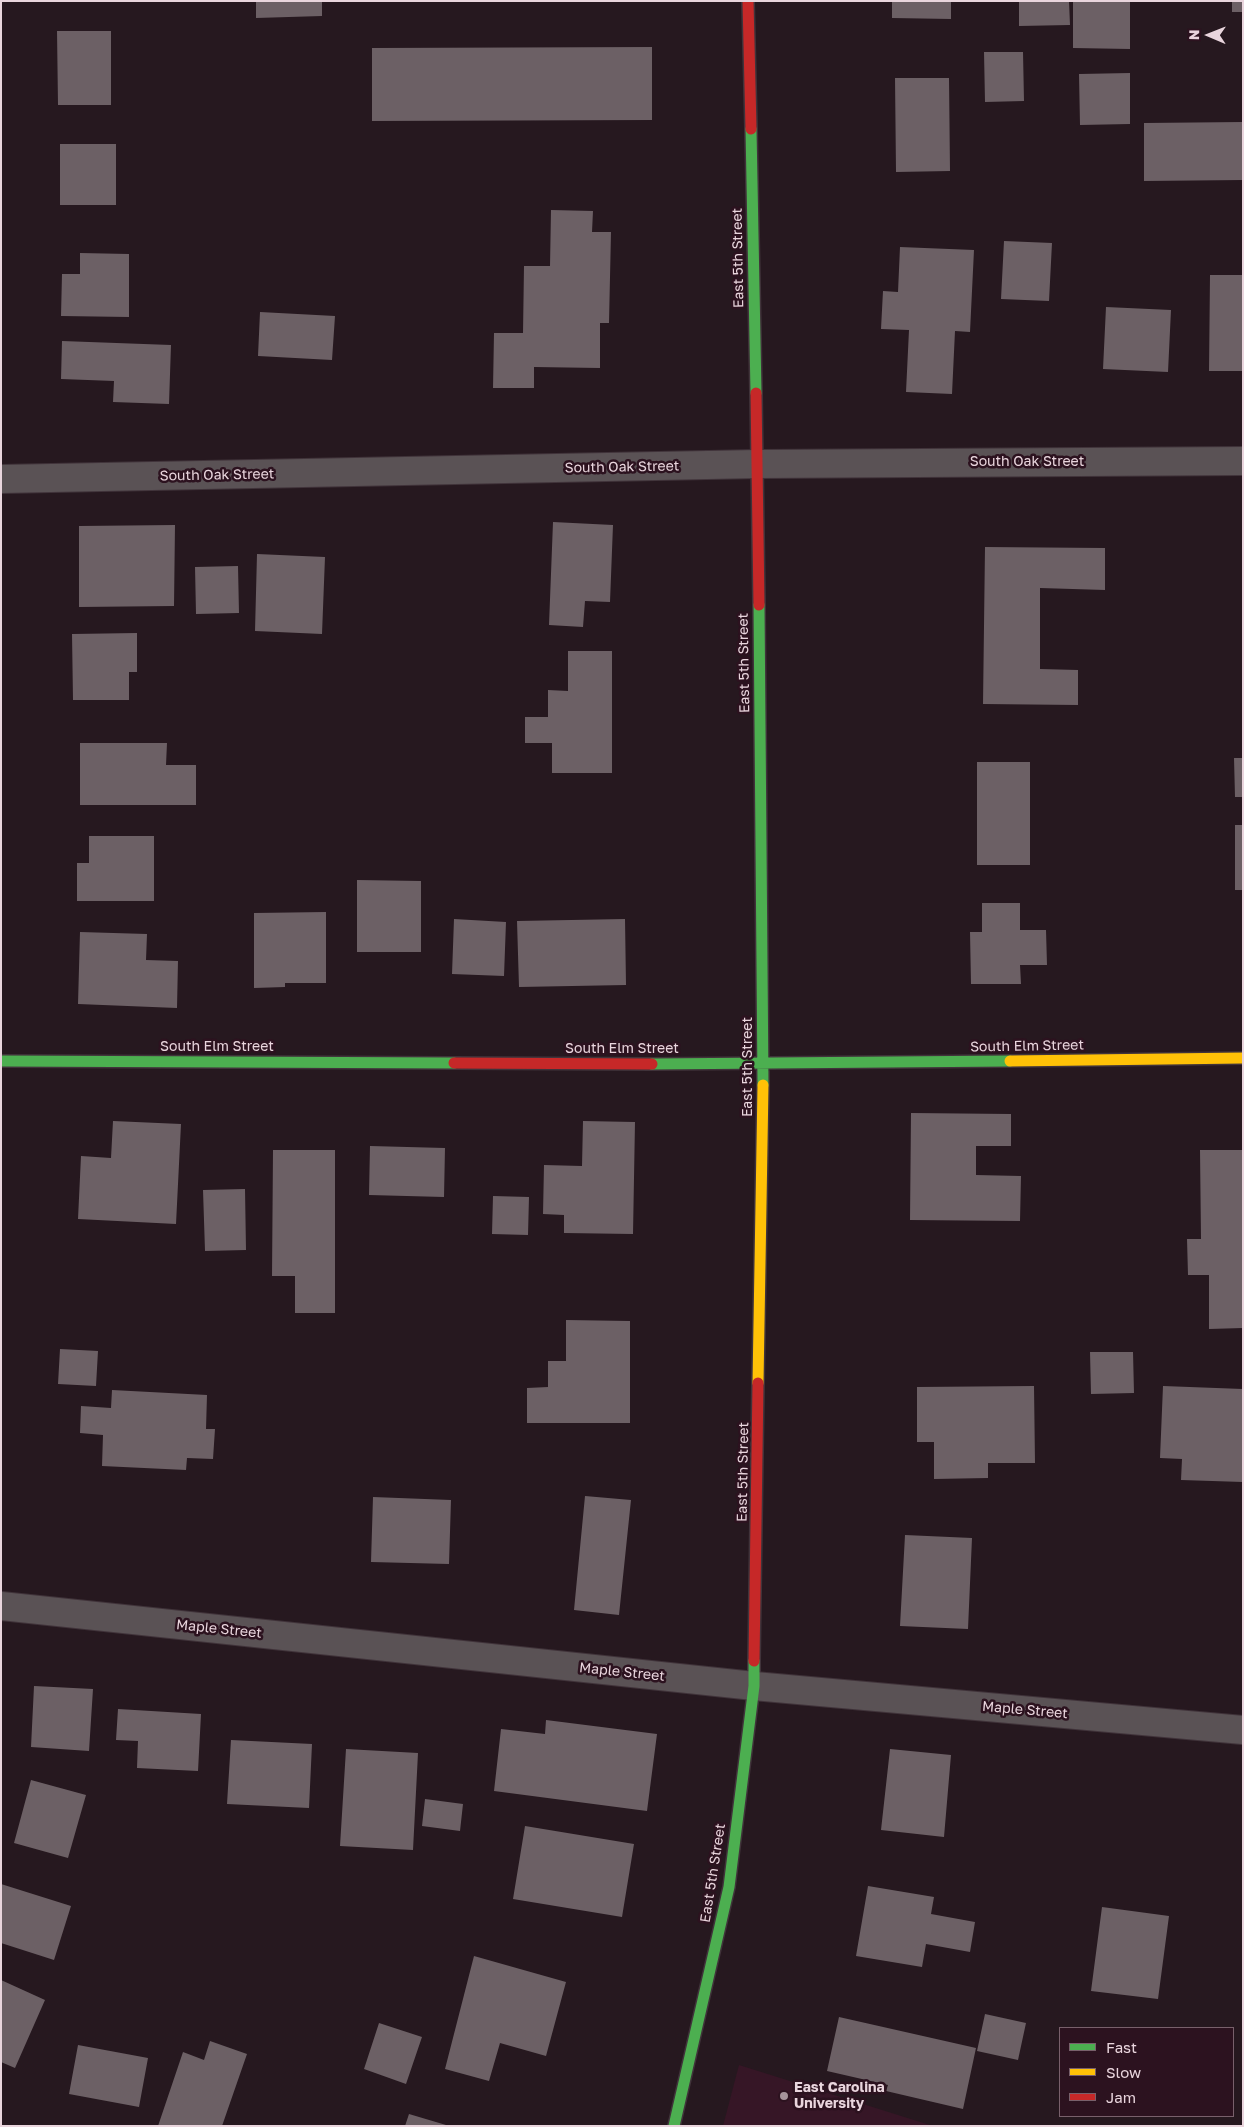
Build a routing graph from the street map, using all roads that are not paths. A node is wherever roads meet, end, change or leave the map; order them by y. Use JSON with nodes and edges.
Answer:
{"nodes":[{"id":1,"x":748,"y":1,"type":"edge"},
{"id":2,"x":1243,"y":461,"type":"edge"},
{"id":3,"x":758,"y":464,"type":"junction"},
{"id":4,"x":1,"y":479,"type":"edge"},
{"id":5,"x":1243,"y":1058,"type":"edge"},
{"id":6,"x":1,"y":1061,"type":"edge"},
{"id":7,"x":763,"y":1064,"type":"junction"},
{"id":8,"x":1,"y":1606,"type":"edge"},
{"id":9,"x":754,"y":1686,"type":"junction"},
{"id":10,"x":1243,"y":1730,"type":"edge"},
{"id":11,"x":674,"y":2126,"type":"edge"}],
"edges":[{"from":1,"to":3,"type":"main road","name":"East 5th Street"},
{"from":2,"to":3,"type":"street","name":"South Oak Street"},
{"from":3,"to":4,"type":"street","name":"South Oak Street"},
{"from":3,"to":7,"type":"main road","name":"East 5th Street"},
{"from":5,"to":7,"type":"main road","name":"South Elm Street"},
{"from":6,"to":7,"type":"main road","name":"South Elm Street"},
{"from":7,"to":9,"type":"main road","name":"East 5th Street"},
{"from":8,"to":9,"type":"street","name":"Maple Street"},
{"from":9,"to":10,"type":"street","name":"Maple Street"},
{"from":9,"to":11,"type":"main road","name":"East 5th Street"}]}
